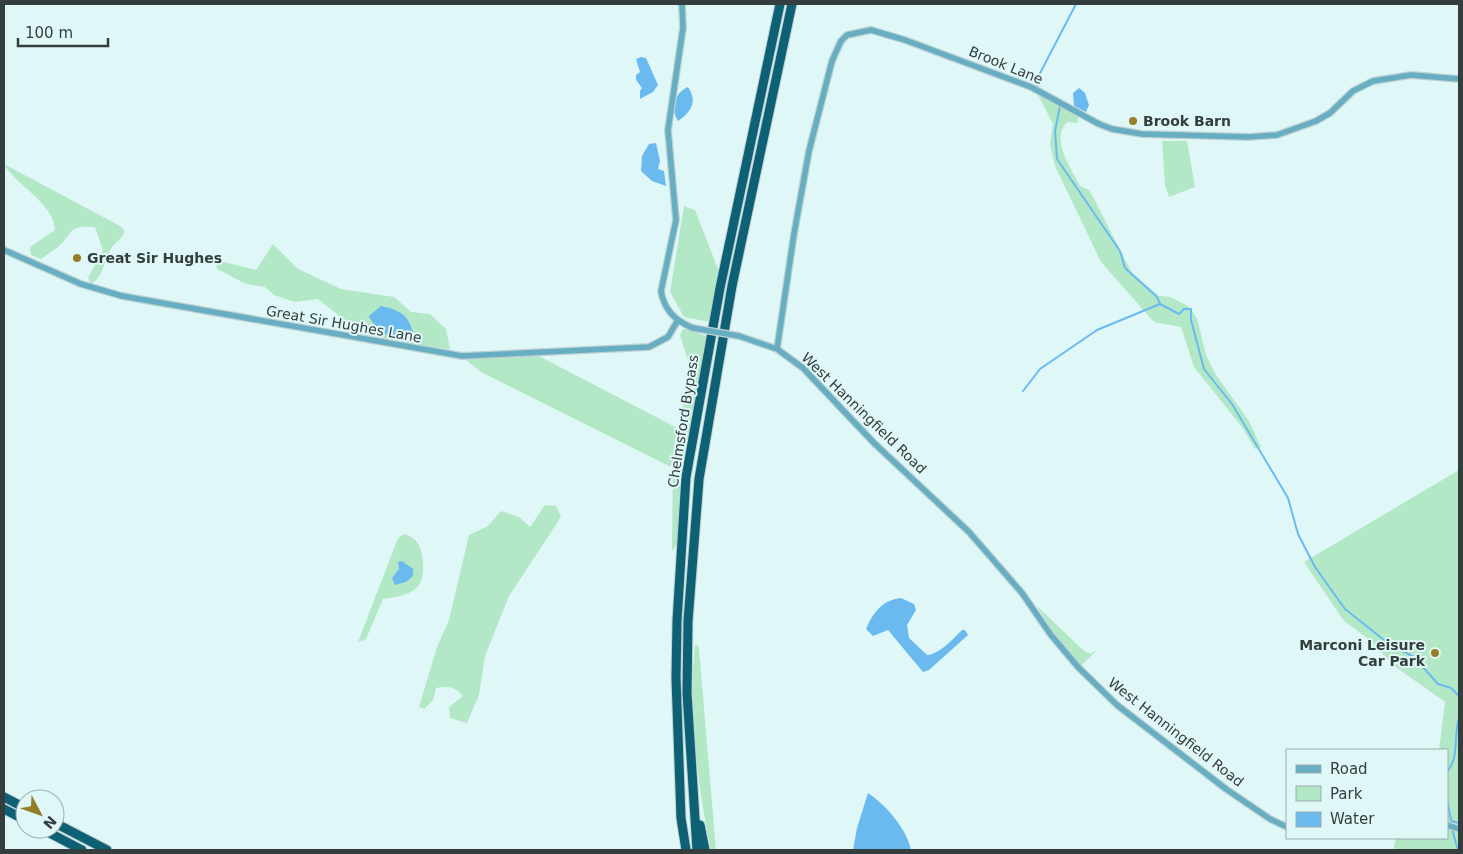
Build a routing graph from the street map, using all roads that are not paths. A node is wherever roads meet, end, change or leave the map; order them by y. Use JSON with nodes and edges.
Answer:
{"nodes":[{"id":1,"x":682,"y":4,"type":"edge"},
{"id":2,"x":780,"y":4,"type":"edge"},
{"id":3,"x":792,"y":4,"type":"edge"},
{"id":4,"x":1459,"y":79,"type":"edge"},
{"id":5,"x":4,"y":250,"type":"edge"},
{"id":6,"x":678,"y":320,"type":"junction"},
{"id":7,"x":778,"y":349,"type":"junction"},
{"id":8,"x":693,"y":798,"type":"junction"},
{"id":9,"x":682,"y":818,"type":"junction"},
{"id":10,"x":1286,"y":827,"type":"edge"},
{"id":11,"x":65,"y":828,"type":"edge"},
{"id":12,"x":61,"y":839,"type":"edge"},
{"id":13,"x":82,"y":850,"type":"edge"},
{"id":14,"x":107,"y":850,"type":"edge"},
{"id":15,"x":681,"y":850,"type":"edge"},
{"id":16,"x":686,"y":850,"type":"edge"},
{"id":17,"x":697,"y":850,"type":"edge"},
{"id":18,"x":705,"y":850,"type":"edge"}],
"edges":[{"from":1,"to":6,"type":"street","name":"West Hanningfield Road"},
{"from":2,"to":9,"type":"highway","name":"Chelmsford Bypass"},
{"from":3,"to":8,"type":"highway","name":"Chelmsford Bypass"},
{"from":4,"to":7,"type":"street","name":"Brook Lane"},
{"from":5,"to":6,"type":"street","name":"Great Sir Hughes Lane"},
{"from":6,"to":7,"type":"street","name":"West Hanningfield Road","bridge":true},
{"from":7,"to":10,"type":"street","name":"West Hanningfield Road"},
{"from":8,"to":17,"type":"highway","name":"Chelmsford Bypass"},
{"from":8,"to":18,"type":"highway"},
{"from":9,"to":15,"type":"highway"},
{"from":9,"to":16,"type":"highway","name":"Chelmsford Bypass"},
{"from":11,"to":14,"type":"highway"},
{"from":12,"to":13,"type":"highway"}]}
